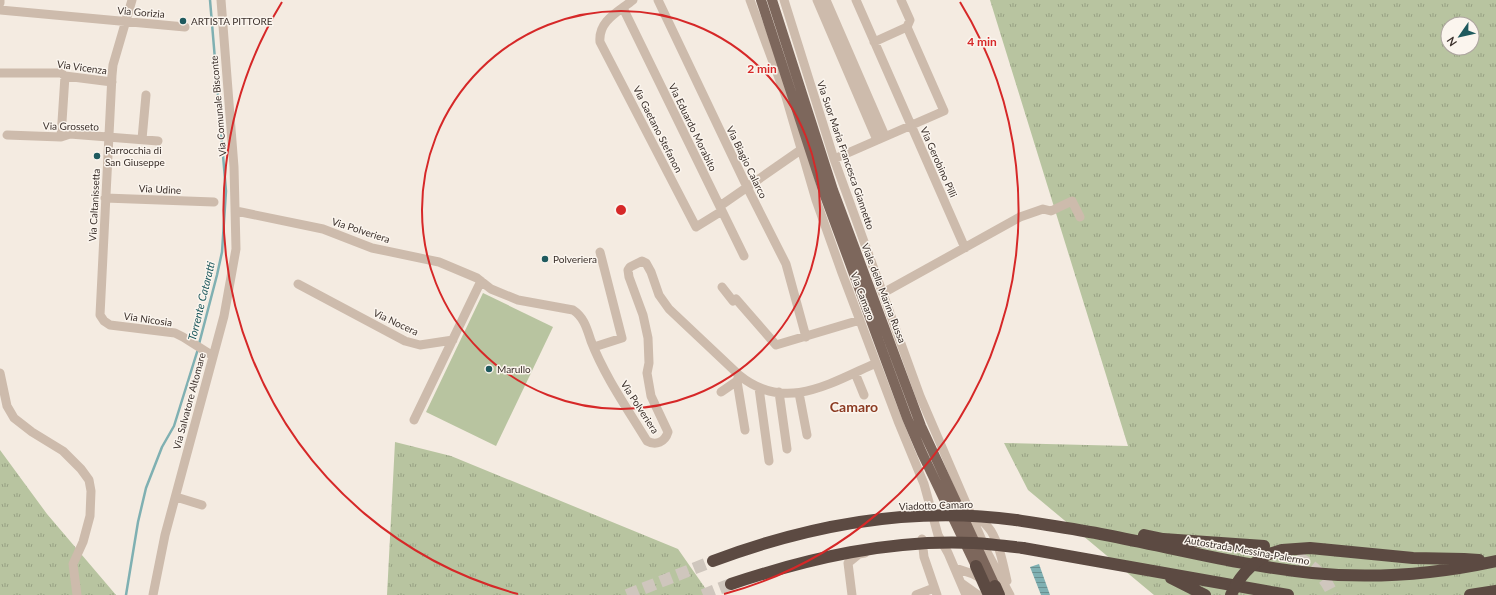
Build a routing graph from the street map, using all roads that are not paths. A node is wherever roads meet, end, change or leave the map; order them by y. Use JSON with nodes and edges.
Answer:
{"nodes":[{"id":1,"x":0,"y":0,"type":"edge"},
{"id":2,"x":132,"y":0,"type":"edge"},
{"id":3,"x":221,"y":0,"type":"edge"},
{"id":4,"x":633,"y":0,"type":"edge"},
{"id":5,"x":658,"y":0,"type":"edge"},
{"id":6,"x":750,"y":0,"type":"edge"},
{"id":7,"x":761,"y":0,"type":"edge"},
{"id":8,"x":772,"y":0,"type":"edge"},
{"id":9,"x":784,"y":0,"type":"edge"},
{"id":10,"x":817,"y":0,"type":"edge"},
{"id":11,"x":826,"y":0,"type":"edge"},
{"id":12,"x":856,"y":0,"type":"edge"},
{"id":13,"x":901,"y":0,"type":"edge"},
{"id":14,"x":0,"y":3,"type":"edge"},
{"id":15,"x":623,"y":8,"type":"junction"},
{"id":16,"x":0,"y":10,"type":"edge"},
{"id":17,"x":125,"y":22,"type":"junction"},
{"id":18,"x":185,"y":27,"type":"dead end"},
{"id":19,"x":907,"y":27,"type":"junction"},
{"id":20,"x":874,"y":42,"type":"junction"},
{"id":21,"x":1,"y":73,"type":"edge"},
{"id":22,"x":65,"y":76,"type":"junction"},
{"id":23,"x":112,"y":82,"type":"junction"},
{"id":24,"x":146,"y":95,"type":"dead end"},
{"id":25,"x":911,"y":125,"type":"junction"},
{"id":26,"x":7,"y":135,"type":"dead end"},
{"id":27,"x":61,"y":137,"type":"junction"},
{"id":28,"x":110,"y":137,"type":"junction"},
{"id":29,"x":881,"y":138,"type":"junction"},
{"id":30,"x":142,"y":139,"type":"junction"},
{"id":31,"x":158,"y":141,"type":"dead end"},
{"id":32,"x":802,"y":149,"type":"junction"},
{"id":33,"x":834,"y":159,"type":"junction"},
{"id":34,"x":747,"y":187,"type":"junction"},
{"id":35,"x":105,"y":198,"type":"junction"},
{"id":36,"x":214,"y":202,"type":"dead end"},
{"id":37,"x":721,"y":208,"type":"junction"},
{"id":38,"x":236,"y":211,"type":"junction"},
{"id":39,"x":1080,"y":217,"type":"dead end"},
{"id":40,"x":965,"y":248,"type":"junction"},
{"id":41,"x":600,"y":252,"type":"dead end"},
{"id":42,"x":744,"y":256,"type":"dead end"},
{"id":43,"x":481,"y":281,"type":"junction"},
{"id":44,"x":298,"y":284,"type":"dead end"},
{"id":45,"x":722,"y":287,"type":"dead end"},
{"id":46,"x":883,"y":293,"type":"junction"},
{"id":47,"x":102,"y":319,"type":"joint"},
{"id":48,"x":860,"y":320,"type":"junction"},
{"id":49,"x":806,"y":337,"type":"junction"},
{"id":50,"x":453,"y":340,"type":"junction"},
{"id":51,"x":594,"y":347,"type":"junction"},
{"id":52,"x":213,"y":356,"type":"junction"},
{"id":53,"x":876,"y":364,"type":"junction"},
{"id":54,"x":0,"y":373,"type":"edge"},
{"id":55,"x":855,"y":373,"type":"junction"},
{"id":56,"x":738,"y":378,"type":"junction"},
{"id":57,"x":759,"y":388,"type":"junction"},
{"id":58,"x":721,"y":392,"type":"dead end"},
{"id":59,"x":779,"y":392,"type":"junction"},
{"id":60,"x":798,"y":393,"type":"junction"},
{"id":61,"x":864,"y":395,"type":"dead end"},
{"id":62,"x":414,"y":420,"type":"dead end"},
{"id":63,"x":744,"y":430,"type":"dead end"},
{"id":64,"x":807,"y":435,"type":"dead end"},
{"id":65,"x":787,"y":449,"type":"dead end"},
{"id":66,"x":769,"y":462,"type":"dead end"},
{"id":67,"x":176,"y":497,"type":"junction"},
{"id":68,"x":202,"y":505,"type":"dead end"},
{"id":69,"x":1163,"y":543,"type":"junction"},
{"id":70,"x":1265,"y":550,"type":"junction"},
{"id":71,"x":713,"y":561,"type":"tunnel mouth"},
{"id":72,"x":1494,"y":561,"type":"edge"},
{"id":73,"x":955,"y":568,"type":"junction"},
{"id":74,"x":1159,"y":572,"type":"junction"},
{"id":75,"x":977,"y":573,"type":"junction"},
{"id":76,"x":731,"y":584,"type":"tunnel mouth"},
{"id":77,"x":996,"y":587,"type":"edge"},
{"id":78,"x":965,"y":589,"type":"edge"},
{"id":79,"x":936,"y":591,"type":"edge"},
{"id":80,"x":1496,"y":591,"type":"edge"},
{"id":81,"x":77,"y":595,"type":"edge"},
{"id":82,"x":153,"y":595,"type":"edge"},
{"id":83,"x":852,"y":595,"type":"edge"},
{"id":84,"x":916,"y":595,"type":"edge"},
{"id":85,"x":978,"y":595,"type":"edge"},
{"id":86,"x":1010,"y":595,"type":"edge"},
{"id":87,"x":1205,"y":595,"type":"edge"},
{"id":88,"x":1231,"y":595,"type":"edge"},
{"id":89,"x":1288,"y":595,"type":"edge"},
{"id":90,"x":1470,"y":595,"type":"edge"}],
"edges":[{"from":1,"to":14,"type":"street"},
{"from":2,"to":17,"type":"street","name":"Via Caltanissetta"},
{"from":3,"to":38,"type":"street","name":"Via Comunale Bisconte"},
{"from":4,"to":15,"type":"street"},
{"from":5,"to":34,"type":"street","name":"Via Biagio Calarco"},
{"from":6,"to":32,"type":"street","name":"Via Camaro"},
{"from":7,"to":75,"type":"main road"},
{"from":8,"to":77,"type":"main road","name":"Viale della Marina Russa"},
{"from":9,"to":33,"type":"street","name":"Via Suor Maria Francesca Giannetto"},
{"from":10,"to":29,"type":"street"},
{"from":11,"to":29,"type":"street"},
{"from":12,"to":20,"type":"street","name":"Via Gerobino Pilli"},
{"from":13,"to":19,"type":"street"},
{"from":15,"to":37,"type":"street","name":"Via Eduardo Morabito"},
{"from":15,"to":37,"type":"street","name":"Via Gaetano Stefanon"},
{"from":16,"to":17,"type":"street","name":"Via Gorizia"},
{"from":17,"to":18,"type":"street","name":"Via Gorizia"},
{"from":17,"to":23,"type":"street","name":"Via Caltanissetta"},
{"from":19,"to":20,"type":"street"},
{"from":19,"to":25,"type":"street"},
{"from":20,"to":25,"type":"street","name":"Via Gerobino Pilli"},
{"from":21,"to":22,"type":"street","name":"Via Vicenza"},
{"from":22,"to":23,"type":"street","name":"Via Vicenza"},
{"from":22,"to":27,"type":"street"},
{"from":23,"to":28,"type":"street","name":"Via Caltanissetta"},
{"from":24,"to":30,"type":"street"},
{"from":25,"to":29,"type":"street"},
{"from":25,"to":40,"type":"street","name":"Via Gerobino Pilli"},
{"from":26,"to":27,"type":"street","name":"Via Grosseto"},
{"from":27,"to":28,"type":"street","name":"Via Grosseto"},
{"from":28,"to":30,"type":"street","name":"Via Grosseto"},
{"from":28,"to":35,"type":"street","name":"Via Caltanissetta"},
{"from":29,"to":33,"type":"street"},
{"from":30,"to":31,"type":"street","name":"Via Grosseto"},
{"from":32,"to":34,"type":"street"},
{"from":32,"to":48,"type":"street","name":"Via Camaro"},
{"from":33,"to":46,"type":"street","name":"Via Suor Maria Francesca Giannetto"},
{"from":34,"to":37,"type":"street"},
{"from":34,"to":49,"type":"street","name":"Via Biagio Calarco"},
{"from":35,"to":36,"type":"street","name":"Via Udine"},
{"from":35,"to":47,"type":"street","name":"Via Caltanissetta"},
{"from":37,"to":42,"type":"street","name":"Via Eduardo Morabito"},
{"from":38,"to":43,"type":"street","name":"Via Polveriera"},
{"from":38,"to":52,"type":"street","name":"Via Salvatore Altomare"},
{"from":39,"to":40,"type":"street"},
{"from":40,"to":46,"type":"street"},
{"from":41,"to":51,"type":"street"},
{"from":43,"to":50,"type":"street"},
{"from":43,"to":51,"type":"street","name":"Via Polveriera"},
{"from":44,"to":50,"type":"street","name":"Via Nocera"},
{"from":45,"to":49,"type":"street"},
{"from":46,"to":77,"type":"street","name":"Via Suor Maria Francesca Giannetto"},
{"from":47,"to":52,"type":"street","name":"Via Nicosia"},
{"from":48,"to":49,"type":"street"},
{"from":48,"to":53,"type":"street","name":"Via Camaro"},
{"from":50,"to":62,"type":"street"},
{"from":51,"to":56,"type":"street","name":"Via Polveriera"},
{"from":52,"to":67,"type":"street","name":"Via Salvatore Altomare"},
{"from":53,"to":55,"type":"street","name":"Via Polveriera"},
{"from":53,"to":73,"type":"street","name":"Via Camaro"},
{"from":54,"to":81,"type":"street"},
{"from":55,"to":60,"type":"street","name":"Via Polveriera"},
{"from":55,"to":61,"type":"street"},
{"from":56,"to":57,"type":"street","name":"Via Polveriera"},
{"from":56,"to":58,"type":"street"},
{"from":56,"to":63,"type":"street"},
{"from":57,"to":59,"type":"street","name":"Via Polveriera"},
{"from":57,"to":66,"type":"street"},
{"from":59,"to":60,"type":"street","name":"Via Polveriera"},
{"from":59,"to":65,"type":"street"},
{"from":60,"to":64,"type":"street"},
{"from":67,"to":68,"type":"street"},
{"from":67,"to":82,"type":"street","name":"Via Salvatore Altomare"},
{"from":69,"to":70,"type":"highway"},
{"from":69,"to":71,"type":"highway","name":"Viadotto Camaro","bridge":true},
{"from":69,"to":72,"type":"highway","name":"Autostrada Messina-Palermo"},
{"from":70,"to":72,"type":"highway"},
{"from":70,"to":88,"type":"highway","bridge":true},
{"from":73,"to":75,"type":"street"},
{"from":73,"to":78,"type":"street","name":"Via Camaro"},
{"from":74,"to":76,"type":"highway","bridge":true},
{"from":74,"to":87,"type":"highway"},
{"from":74,"to":89,"type":"highway"},
{"from":75,"to":77,"type":"highway"},
{"from":75,"to":78,"type":"street"},
{"from":77,"to":86,"type":"street","name":"Via Suor Maria Francesca Giannetto"},
{"from":78,"to":85,"type":"street"},
{"from":79,"to":83,"type":"street"},
{"from":79,"to":84,"type":"street"},
{"from":80,"to":90,"type":"highway"}]}
